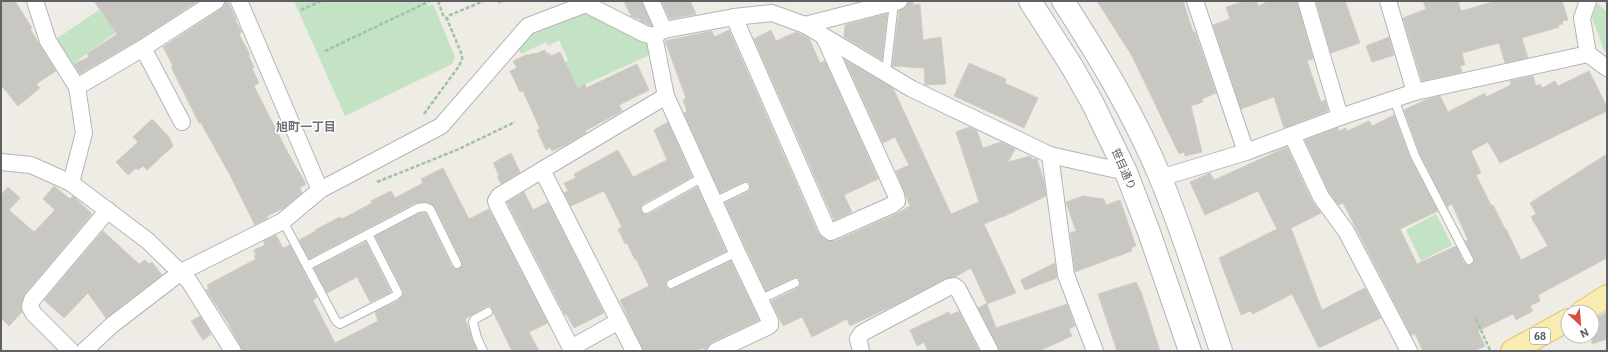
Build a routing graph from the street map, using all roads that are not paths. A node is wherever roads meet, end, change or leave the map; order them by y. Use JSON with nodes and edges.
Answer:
{"nodes":[{"id":1,"x":35,"y":1,"type":"edge"},
{"id":2,"x":216,"y":1,"type":"edge"},
{"id":3,"x":239,"y":1,"type":"edge"},
{"id":4,"x":651,"y":1,"type":"edge"},
{"id":5,"x":1030,"y":1,"type":"edge"},
{"id":6,"x":1063,"y":1,"type":"edge"},
{"id":7,"x":1195,"y":1,"type":"edge"},
{"id":8,"x":1306,"y":1,"type":"edge"},
{"id":9,"x":1388,"y":1,"type":"edge"},
{"id":10,"x":1588,"y":1,"type":"edge"},
{"id":11,"x":586,"y":2,"type":"edge"},
{"id":12,"x":896,"y":2,"type":"edge"},
{"id":13,"x":871,"y":4,"type":"edge"},
{"id":14,"x":734,"y":17,"type":"junction"},
{"id":15,"x":805,"y":25,"type":"junction"},
{"id":16,"x":659,"y":33,"type":"junction"},
{"id":17,"x":824,"y":37,"type":"junction"},
{"id":18,"x":143,"y":48,"type":"junction"},
{"id":19,"x":1588,"y":54,"type":"junction"},
{"id":20,"x":1607,"y":68,"type":"edge"},
{"id":21,"x":886,"y":73,"type":"junction"},
{"id":22,"x":77,"y":86,"type":"junction"},
{"id":23,"x":1415,"y":92,"type":"junction"},
{"id":24,"x":666,"y":96,"type":"junction"},
{"id":25,"x":1394,"y":99,"type":"junction"},
{"id":26,"x":1340,"y":117,"type":"junction"},
{"id":27,"x":182,"y":122,"type":"dead end"},
{"id":28,"x":1292,"y":135,"type":"junction"},
{"id":29,"x":1246,"y":152,"type":"junction"},
{"id":30,"x":1050,"y":155,"type":"junction"},
{"id":31,"x":1,"y":162,"type":"edge"},
{"id":32,"x":542,"y":170,"type":"junction"},
{"id":33,"x":1126,"y":172,"type":"junction"},
{"id":34,"x":703,"y":177,"type":"junction"},
{"id":35,"x":1160,"y":178,"type":"junction"},
{"id":36,"x":71,"y":183,"type":"junction"},
{"id":37,"x":745,"y":187,"type":"dead end"},
{"id":38,"x":320,"y":190,"type":"junction"},
{"id":39,"x":714,"y":202,"type":"junction"},
{"id":40,"x":646,"y":209,"type":"dead end"},
{"id":41,"x":108,"y":210,"type":"junction"},
{"id":42,"x":283,"y":221,"type":"junction"},
{"id":43,"x":368,"y":234,"type":"junction"},
{"id":44,"x":737,"y":252,"type":"junction"},
{"id":45,"x":1469,"y":260,"type":"dead end"},
{"id":46,"x":457,"y":264,"type":"dead end"},
{"id":47,"x":307,"y":266,"type":"junction"},
{"id":48,"x":181,"y":272,"type":"junction"},
{"id":49,"x":795,"y":283,"type":"dead end"},
{"id":50,"x":671,"y":284,"type":"dead end"},
{"id":51,"x":1607,"y":296,"type":"edge"},
{"id":52,"x":759,"y":300,"type":"junction"},
{"id":53,"x":1594,"y":304,"type":"edge"},
{"id":54,"x":488,"y":312,"type":"dead end"},
{"id":55,"x":619,"y":322,"type":"junction"},
{"id":56,"x":1560,"y":324,"type":"edge"},
{"id":57,"x":71,"y":351,"type":"edge"},
{"id":58,"x":84,"y":351,"type":"edge"},
{"id":59,"x":233,"y":351,"type":"edge"},
{"id":60,"x":484,"y":351,"type":"edge"},
{"id":61,"x":634,"y":351,"type":"edge"},
{"id":62,"x":716,"y":351,"type":"edge"},
{"id":63,"x":861,"y":351,"type":"edge"},
{"id":64,"x":990,"y":351,"type":"edge"},
{"id":65,"x":1095,"y":351,"type":"edge"},
{"id":66,"x":1190,"y":351,"type":"edge"},
{"id":67,"x":1221,"y":351,"type":"edge"},
{"id":68,"x":1409,"y":351,"type":"edge"},
{"id":69,"x":1512,"y":351,"type":"edge"}],
"edges":[{"from":1,"to":22,"type":"street"},
{"from":2,"to":18,"type":"street"},
{"from":3,"to":38,"type":"street"},
{"from":4,"to":16,"type":"street"},
{"from":5,"to":33,"type":"main road","name":"笹目通り"},
{"from":6,"to":35,"type":"main road"},
{"from":7,"to":29,"type":"street"},
{"from":8,"to":26,"type":"street"},
{"from":9,"to":23,"type":"street"},
{"from":10,"to":19,"type":"street"},
{"from":11,"to":16,"type":"street"},
{"from":11,"to":38,"type":"street"},
{"from":12,"to":13,"type":"street"},
{"from":12,"to":21,"type":"lane"},
{"from":13,"to":15,"type":"street"},
{"from":14,"to":15,"type":"street"},
{"from":14,"to":16,"type":"street"},
{"from":14,"to":17,"type":"street"},
{"from":15,"to":17,"type":"street"},
{"from":16,"to":24,"type":"street"},
{"from":17,"to":21,"type":"street"},
{"from":18,"to":22,"type":"street"},
{"from":18,"to":27,"type":"street"},
{"from":19,"to":20,"type":"street"},
{"from":19,"to":23,"type":"street"},
{"from":21,"to":30,"type":"street"},
{"from":22,"to":36,"type":"street"},
{"from":23,"to":25,"type":"street"},
{"from":24,"to":32,"type":"street"},
{"from":24,"to":34,"type":"street"},
{"from":25,"to":26,"type":"street"},
{"from":25,"to":45,"type":"lane"},
{"from":26,"to":28,"type":"street"},
{"from":28,"to":29,"type":"street"},
{"from":28,"to":68,"type":"street"},
{"from":29,"to":35,"type":"street"},
{"from":30,"to":33,"type":"street"},
{"from":30,"to":65,"type":"street"},
{"from":31,"to":36,"type":"street"},
{"from":32,"to":55,"type":"street"},
{"from":32,"to":55,"type":"street"},
{"from":33,"to":66,"type":"main road","name":"笹目通り"},
{"from":34,"to":39,"type":"street"},
{"from":34,"to":40,"type":"lane"},
{"from":35,"to":67,"type":"main road"},
{"from":36,"to":41,"type":"street"},
{"from":37,"to":39,"type":"lane"},
{"from":38,"to":42,"type":"street"},
{"from":39,"to":44,"type":"street"},
{"from":41,"to":48,"type":"street"},
{"from":41,"to":57,"type":"street"},
{"from":42,"to":47,"type":"lane"},
{"from":42,"to":48,"type":"street"},
{"from":43,"to":46,"type":"lane"},
{"from":43,"to":47,"type":"lane"},
{"from":43,"to":47,"type":"lane"},
{"from":44,"to":50,"type":"lane"},
{"from":44,"to":52,"type":"street"},
{"from":48,"to":58,"type":"street"},
{"from":48,"to":59,"type":"street"},
{"from":49,"to":52,"type":"lane"},
{"from":51,"to":53,"type":"main road"},
{"from":52,"to":62,"type":"street"},
{"from":54,"to":60,"type":"lane"},
{"from":55,"to":61,"type":"street"},
{"from":56,"to":69,"type":"main road","number":"68"},
{"from":63,"to":64,"type":"street"}]}
